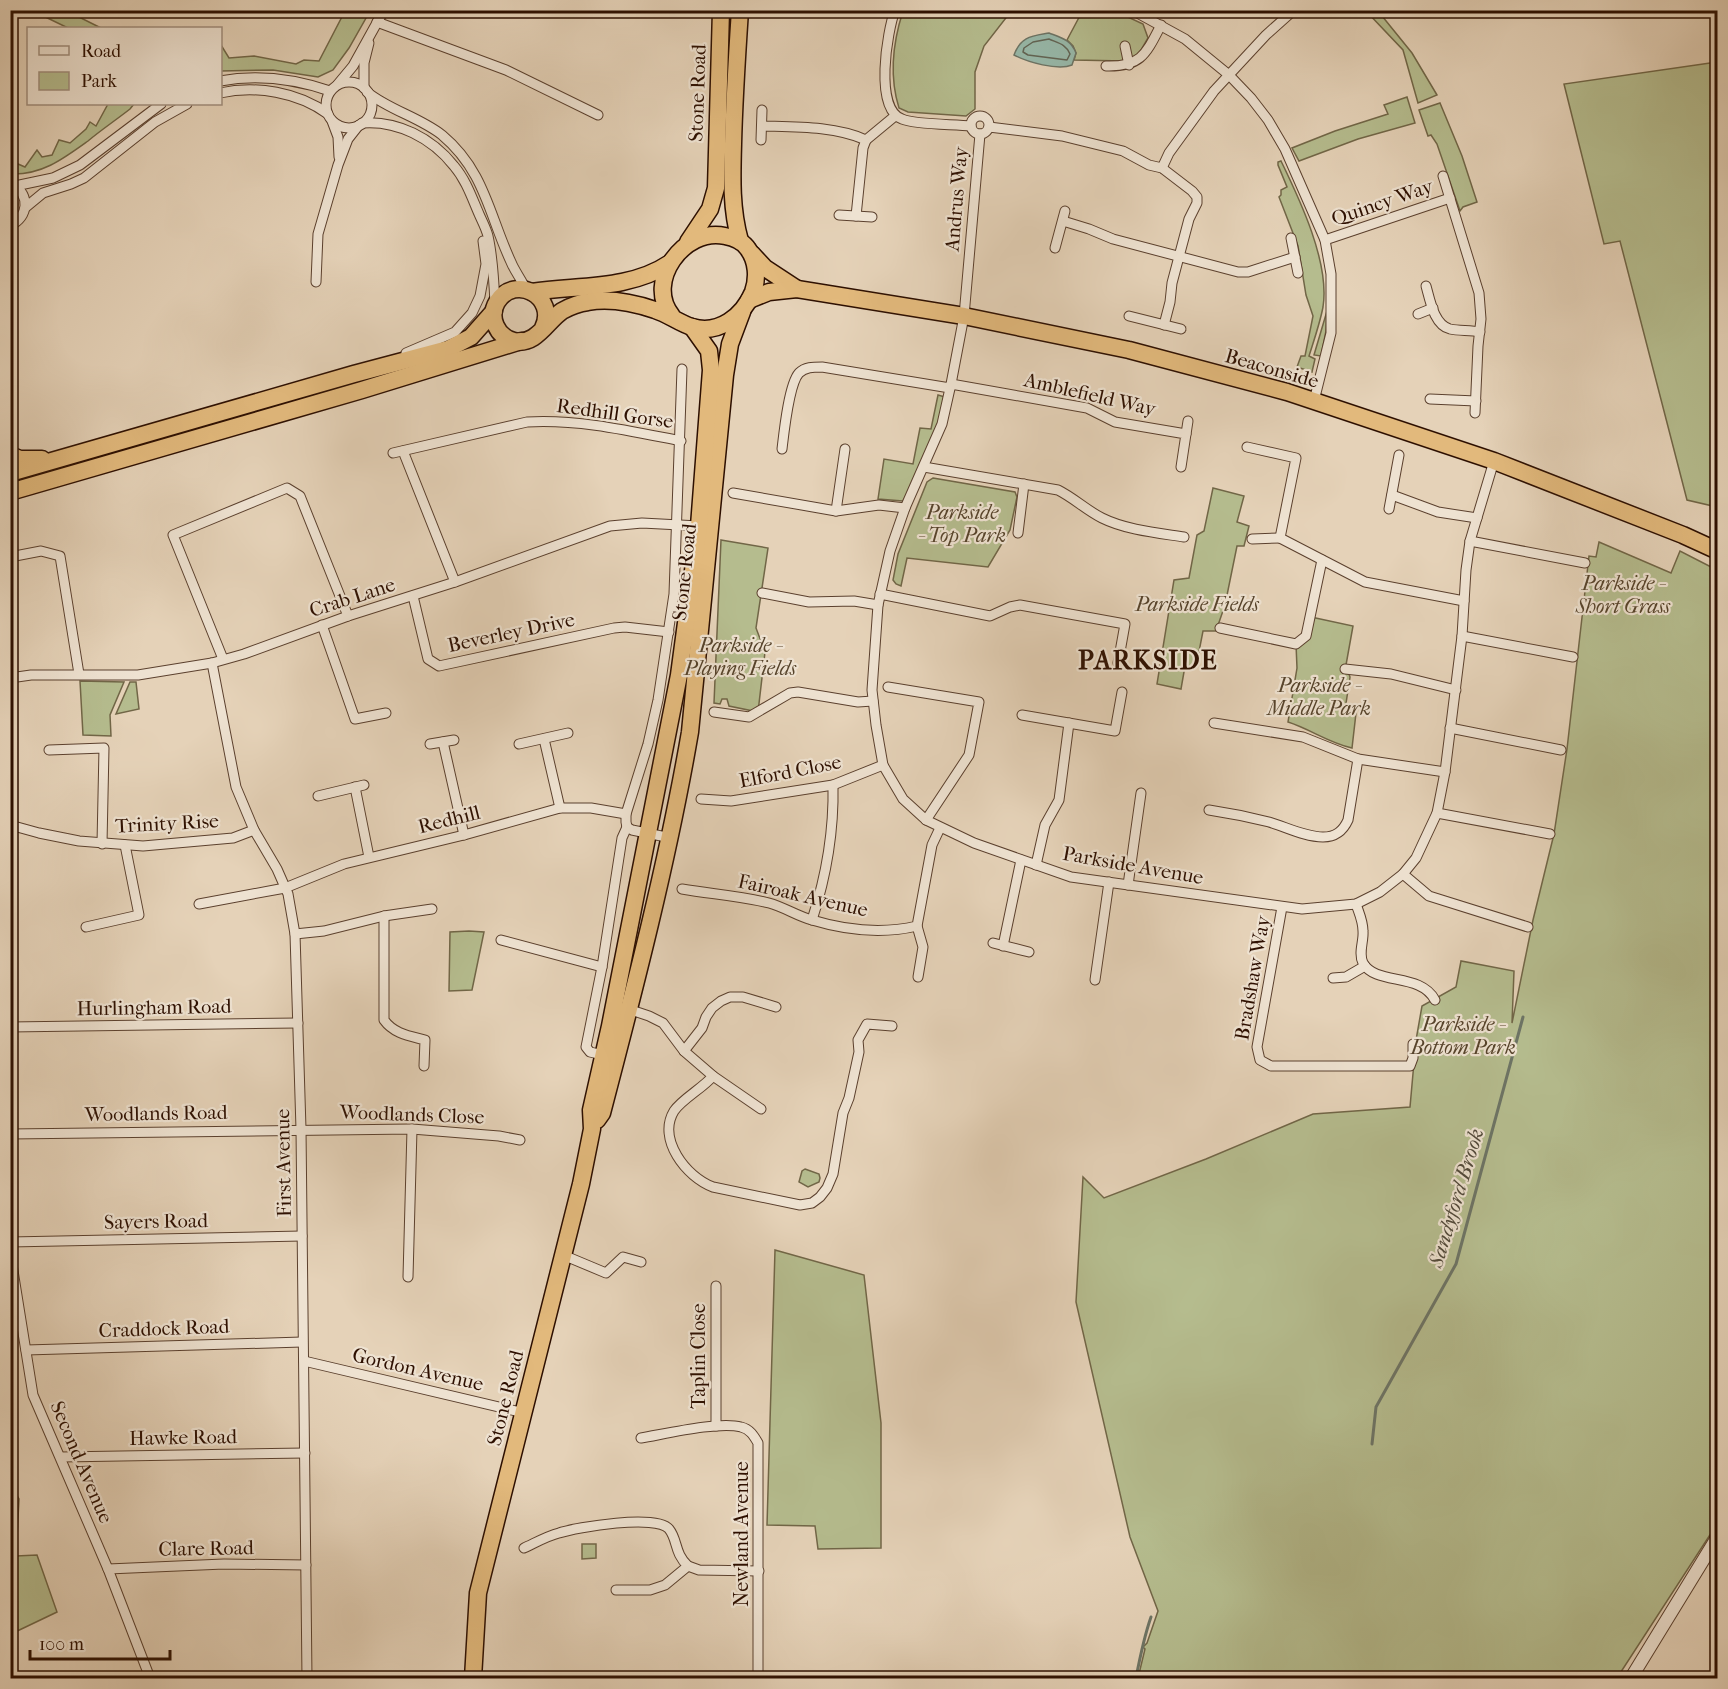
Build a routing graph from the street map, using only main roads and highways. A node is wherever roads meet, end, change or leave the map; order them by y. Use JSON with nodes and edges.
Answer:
{"nodes":[{"id":1,"x":721,"y":10,"type":"edge"},
{"id":2,"x":740,"y":10,"type":"edge"},
{"id":3,"x":688,"y":242,"type":"junction"},
{"id":4,"x":746,"y":247,"type":"junction"},
{"id":5,"x":671,"y":262,"type":"junction"},
{"id":6,"x":797,"y":289,"type":"junction"},
{"id":7,"x":529,"y":291,"type":"junction"},
{"id":8,"x":745,"y":306,"type":"junction"},
{"id":9,"x":495,"y":308,"type":"junction"},
{"id":10,"x":672,"y":316,"type":"junction"},
{"id":11,"x":692,"y":327,"type":"junction"},
{"id":12,"x":543,"y":328,"type":"junction"},
{"id":13,"x":521,"y":342,"type":"junction"},
{"id":14,"x":10,"y":455,"type":"edge"},
{"id":15,"x":62,"y":459,"type":"junction"},
{"id":16,"x":10,"y":473,"type":"edge"},
{"id":17,"x":10,"y":492,"type":"edge"},
{"id":18,"x":1718,"y":551,"type":"edge"},
{"id":19,"x":621,"y":1007,"type":"junction"},
{"id":20,"x":592,"y":1129,"type":"junction"},
{"id":21,"x":473,"y":1678,"type":"edge"}],
"edges":[{"from":1,"to":3,"type":"highway","name":"Stone Road"},
{"from":2,"to":4,"type":"highway","name":"Stone Road"},
{"from":3,"to":4,"type":"highway"},
{"from":3,"to":5,"type":"highway"},
{"from":4,"to":6,"type":"highway","name":"Beaconside"},
{"from":4,"to":8,"type":"highway"},
{"from":5,"to":7,"type":"highway"},
{"from":5,"to":10,"type":"highway"},
{"from":6,"to":8,"type":"highway","name":"Beaconside"},
{"from":6,"to":18,"type":"highway","name":"Beaconside"},
{"from":7,"to":9,"type":"highway"},
{"from":7,"to":12,"type":"highway"},
{"from":8,"to":11,"type":"highway"},
{"from":8,"to":19,"type":"highway","name":"Stone Road"},
{"from":9,"to":13,"type":"highway"},
{"from":9,"to":15,"type":"highway"},
{"from":10,"to":11,"type":"highway"},
{"from":10,"to":12,"type":"highway"},
{"from":11,"to":19,"type":"highway","name":"Stone Road"},
{"from":12,"to":13,"type":"highway"},
{"from":13,"to":17,"type":"highway"},
{"from":14,"to":15,"type":"highway"},
{"from":15,"to":16,"type":"highway"},
{"from":19,"to":20,"type":"highway","name":"Stone Road"},
{"from":19,"to":20,"type":"highway","name":"Stone Road"},
{"from":20,"to":21,"type":"highway","name":"Stone Road"}]}
